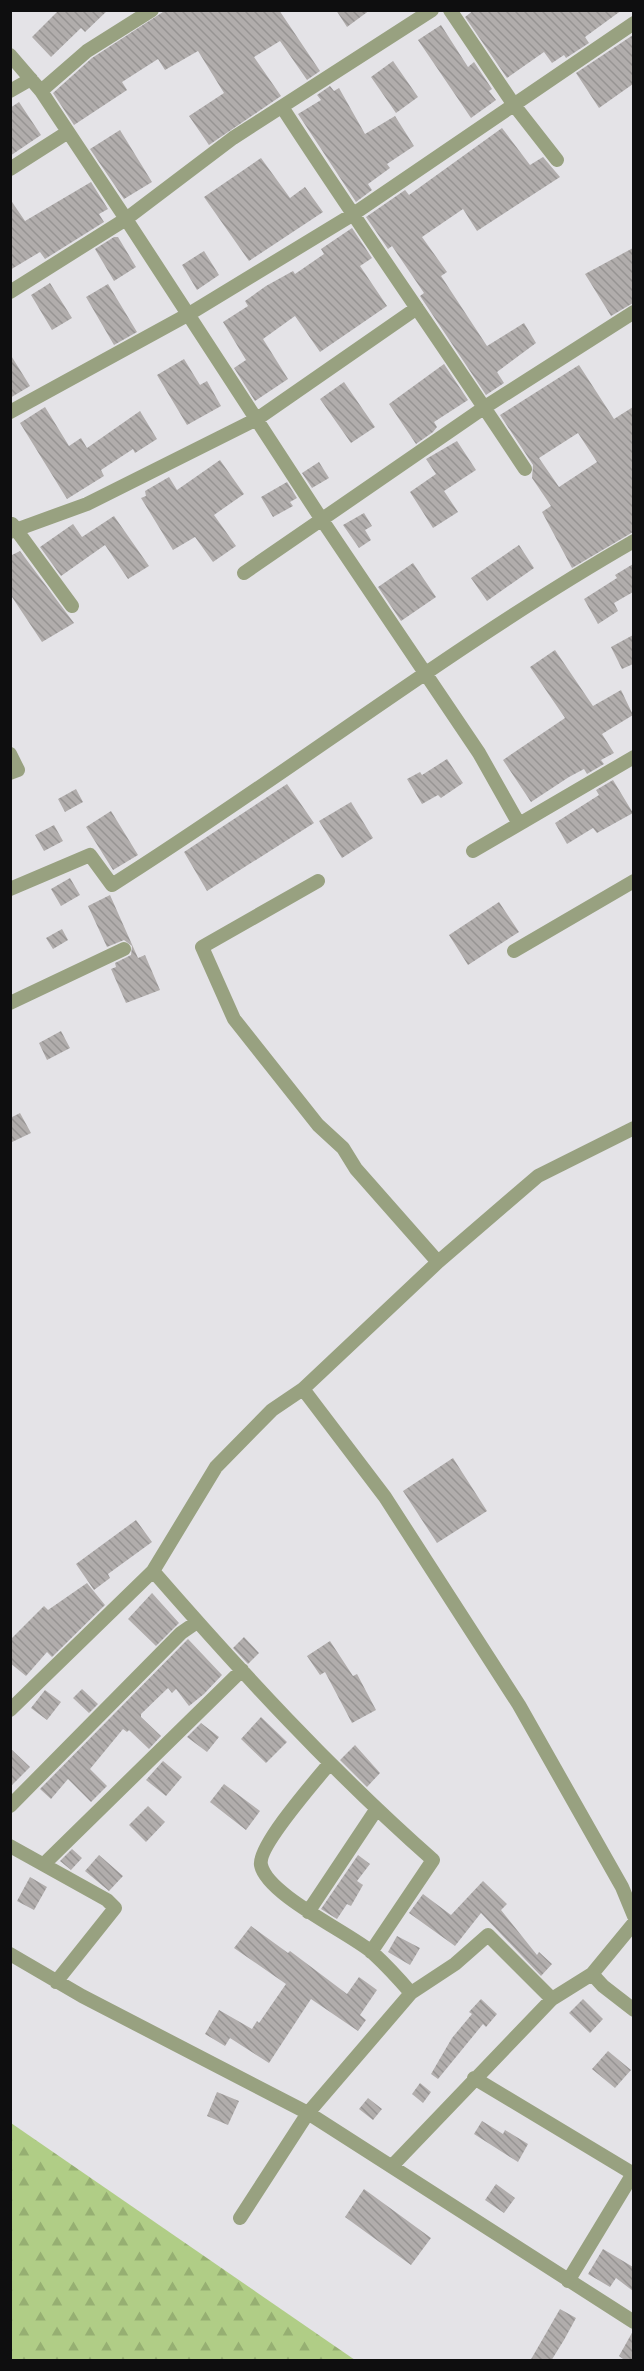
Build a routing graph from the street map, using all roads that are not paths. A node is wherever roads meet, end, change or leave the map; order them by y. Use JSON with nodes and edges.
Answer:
{"nodes":[{"id":1,"x":152,"y":10,"type":"edge"},
{"id":2,"x":432,"y":10,"type":"edge"},
{"id":3,"x":450,"y":10,"type":"edge"},
{"id":4,"x":633,"y":22,"type":"edge"},
{"id":5,"x":10,"y":55,"type":"edge"},
{"id":6,"x":31,"y":79,"type":"junction"},
{"id":7,"x":10,"y":91,"type":"edge"},
{"id":8,"x":41,"y":91,"type":"junction"},
{"id":9,"x":514,"y":105,"type":"junction"},
{"id":10,"x":282,"y":107,"type":"junction"},
{"id":11,"x":68,"y":132,"type":"junction"},
{"id":12,"x":557,"y":160,"type":"dead end"},
{"id":13,"x":10,"y":170,"type":"edge"},
{"id":14,"x":352,"y":215,"type":"junction"},
{"id":15,"x":126,"y":219,"type":"junction"},
{"id":16,"x":10,"y":292,"type":"edge"},
{"id":17,"x":417,"y":308,"type":"junction"},
{"id":18,"x":633,"y":312,"type":"edge"},
{"id":19,"x":189,"y":314,"type":"junction"},
{"id":20,"x":485,"y":408,"type":"junction"},
{"id":21,"x":10,"y":412,"type":"edge"},
{"id":22,"x":257,"y":419,"type":"junction"},
{"id":23,"x":525,"y":469,"type":"dead end"},
{"id":24,"x":322,"y":520,"type":"junction"},
{"id":25,"x":12,"y":528,"type":"edge"},
{"id":26,"x":633,"y":541,"type":"edge"},
{"id":27,"x":244,"y":573,"type":"dead end"},
{"id":28,"x":72,"y":606,"type":"dead end"},
{"id":29,"x":425,"y":673,"type":"junction"},
{"id":30,"x":10,"y":754,"type":"edge"},
{"id":31,"x":631,"y":763,"type":"edge"},
{"id":32,"x":10,"y":773,"type":"edge"},
{"id":33,"x":519,"y":824,"type":"junction"},
{"id":34,"x":473,"y":851,"type":"dead end"},
{"id":35,"x":318,"y":881,"type":"dead end"},
{"id":36,"x":633,"y":881,"type":"edge"},
{"id":37,"x":10,"y":889,"type":"edge"},
{"id":38,"x":124,"y":949,"type":"dead end"},
{"id":39,"x":514,"y":951,"type":"dead end"},
{"id":40,"x":10,"y":1003,"type":"edge"},
{"id":41,"x":633,"y":1128,"type":"edge"},
{"id":42,"x":438,"y":1262,"type":"junction"},
{"id":43,"x":303,"y":1389,"type":"junction"},
{"id":44,"x":153,"y":1571,"type":"junction"},
{"id":45,"x":197,"y":1622,"type":"junction"},
{"id":46,"x":242,"y":1670,"type":"junction"},
{"id":47,"x":12,"y":1706,"type":"edge"},
{"id":48,"x":330,"y":1763,"type":"junction"},
{"id":49,"x":10,"y":1806,"type":"edge"},
{"id":50,"x":376,"y":1810,"type":"junction"},
{"id":51,"x":10,"y":1846,"type":"edge"},
{"id":52,"x":44,"y":1863,"type":"junction"},
{"id":53,"x":308,"y":1912,"type":"junction"},
{"id":54,"x":633,"y":1916,"type":"edge"},
{"id":55,"x":633,"y":1923,"type":"edge"},
{"id":56,"x":371,"y":1952,"type":"junction"},
{"id":57,"x":10,"y":1954,"type":"edge"},
{"id":58,"x":592,"y":1974,"type":"junction"},
{"id":59,"x":56,"y":1982,"type":"junction"},
{"id":60,"x":411,"y":1993,"type":"junction"},
{"id":61,"x":552,"y":1999,"type":"junction"},
{"id":62,"x":633,"y":2010,"type":"edge"},
{"id":63,"x":474,"y":2078,"type":"junction"},
{"id":64,"x":308,"y":2114,"type":"junction"},
{"id":65,"x":392,"y":2166,"type":"junction"},
{"id":66,"x":633,"y":2173,"type":"edge"},
{"id":67,"x":240,"y":2218,"type":"dead end"},
{"id":68,"x":568,"y":2281,"type":"junction"},
{"id":69,"x":633,"y":2322,"type":"edge"}],
"edges":[{"from":1,"to":8,"type":"street"},
{"from":2,"to":10,"type":"street"},
{"from":3,"to":9,"type":"street"},
{"from":4,"to":9,"type":"street"},
{"from":5,"to":6,"type":"street"},
{"from":6,"to":7,"type":"street"},
{"from":6,"to":8,"type":"street"},
{"from":8,"to":11,"type":"street"},
{"from":9,"to":12,"type":"street"},
{"from":9,"to":14,"type":"street"},
{"from":10,"to":14,"type":"street"},
{"from":10,"to":15,"type":"street"},
{"from":11,"to":13,"type":"street"},
{"from":11,"to":15,"type":"street"},
{"from":14,"to":17,"type":"street"},
{"from":14,"to":19,"type":"street"},
{"from":15,"to":16,"type":"street"},
{"from":15,"to":19,"type":"street"},
{"from":17,"to":20,"type":"street"},
{"from":17,"to":22,"type":"street"},
{"from":18,"to":20,"type":"street"},
{"from":19,"to":21,"type":"street"},
{"from":19,"to":22,"type":"street"},
{"from":20,"to":23,"type":"street"},
{"from":20,"to":24,"type":"street"},
{"from":22,"to":24,"type":"street"},
{"from":22,"to":25,"type":"street"},
{"from":24,"to":27,"type":"street"},
{"from":24,"to":29,"type":"street"},
{"from":25,"to":28,"type":"street"},
{"from":26,"to":29,"type":"street"},
{"from":29,"to":33,"type":"street"},
{"from":29,"to":37,"type":"street"},
{"from":30,"to":32,"type":"street"},
{"from":31,"to":33,"type":"street"},
{"from":33,"to":34,"type":"street"},
{"from":35,"to":42,"type":"street"},
{"from":36,"to":39,"type":"street"},
{"from":38,"to":40,"type":"street"},
{"from":41,"to":42,"type":"street"},
{"from":42,"to":43,"type":"street"},
{"from":43,"to":44,"type":"street"},
{"from":43,"to":54,"type":"street"},
{"from":44,"to":45,"type":"street"},
{"from":44,"to":47,"type":"street"},
{"from":45,"to":46,"type":"street"},
{"from":45,"to":49,"type":"street"},
{"from":46,"to":48,"type":"street"},
{"from":46,"to":52,"type":"street"},
{"from":48,"to":50,"type":"street"},
{"from":48,"to":53,"type":"street"},
{"from":50,"to":53,"type":"street"},
{"from":50,"to":56,"type":"street"},
{"from":51,"to":52,"type":"street"},
{"from":52,"to":59,"type":"street"},
{"from":53,"to":56,"type":"street"},
{"from":55,"to":58,"type":"street"},
{"from":56,"to":60,"type":"street"},
{"from":57,"to":59,"type":"street"},
{"from":58,"to":61,"type":"street"},
{"from":58,"to":62,"type":"street"},
{"from":59,"to":64,"type":"street"},
{"from":60,"to":61,"type":"street"},
{"from":60,"to":64,"type":"street"},
{"from":61,"to":63,"type":"street"},
{"from":63,"to":65,"type":"street"},
{"from":63,"to":66,"type":"street"},
{"from":64,"to":65,"type":"street"},
{"from":64,"to":67,"type":"street"},
{"from":65,"to":68,"type":"street"},
{"from":66,"to":68,"type":"street"},
{"from":68,"to":69,"type":"street"}]}
